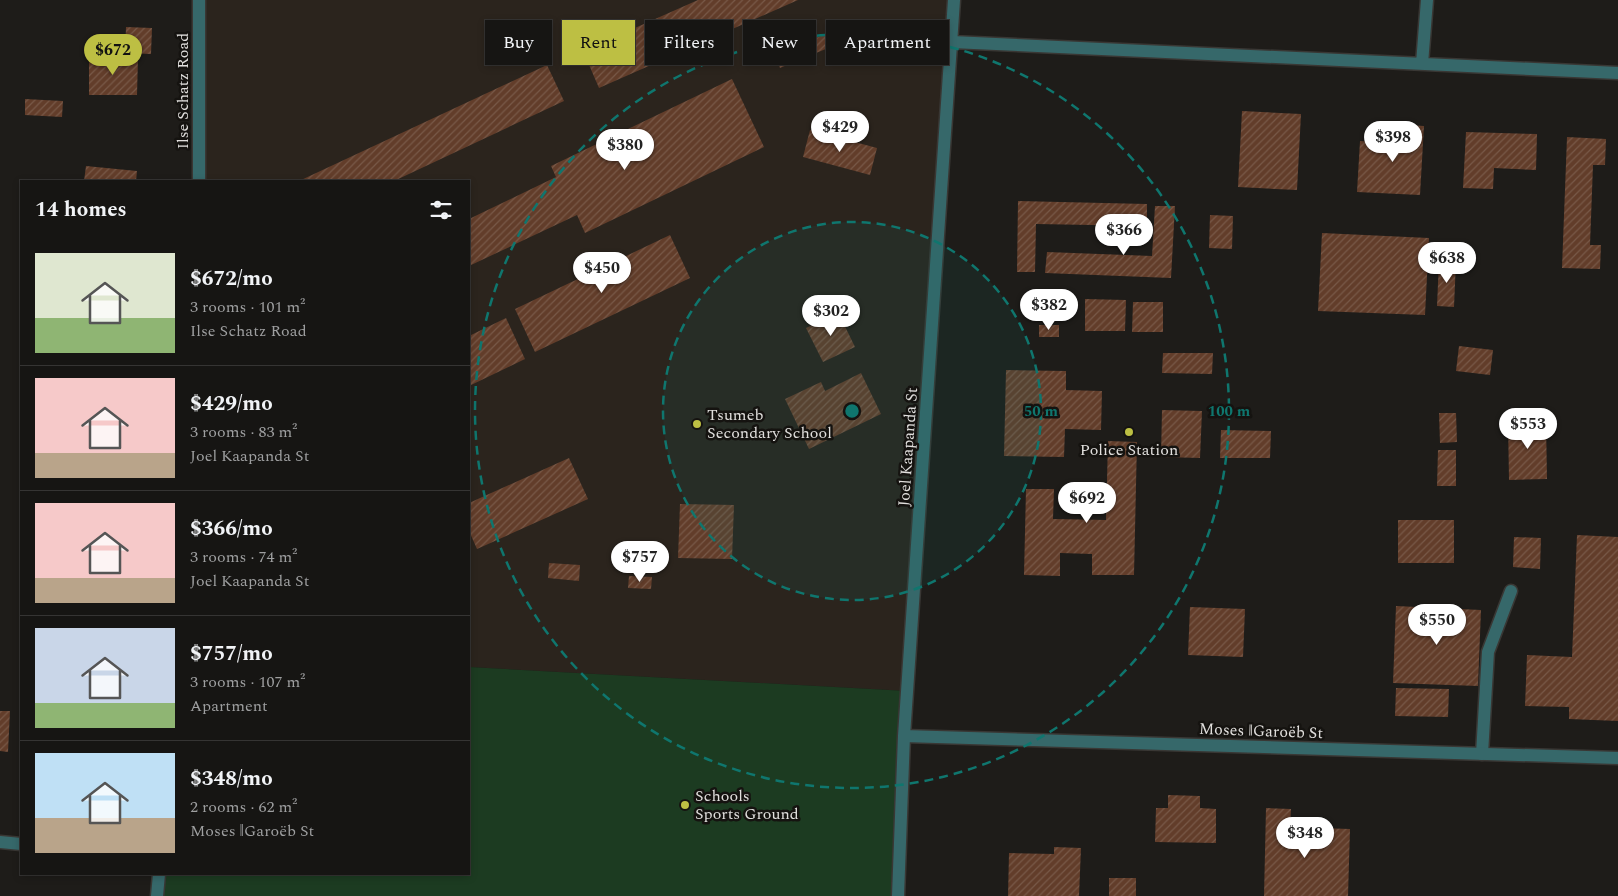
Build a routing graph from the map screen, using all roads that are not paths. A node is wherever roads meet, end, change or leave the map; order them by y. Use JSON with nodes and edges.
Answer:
{"nodes":[{"id":1,"x":199,"y":0,"type":"edge"},
{"id":2,"x":954,"y":0,"type":"edge"},
{"id":3,"x":1428,"y":0,"type":"edge"},
{"id":4,"x":952,"y":42,"type":"junction"},
{"id":5,"x":1422,"y":64,"type":"junction"},
{"id":6,"x":1618,"y":73,"type":"edge"},
{"id":7,"x":199,"y":180,"type":"edge"},
{"id":8,"x":1511,"y":591,"type":"dead end"},
{"id":9,"x":904,"y":736,"type":"junction"},
{"id":10,"x":1482,"y":754,"type":"junction"},
{"id":11,"x":1618,"y":758,"type":"edge"},
{"id":12,"x":0,"y":842,"type":"edge"},
{"id":13,"x":20,"y":844,"type":"edge"},
{"id":14,"x":159,"y":875,"type":"edge"},
{"id":15,"x":158,"y":896,"type":"edge"},
{"id":16,"x":898,"y":896,"type":"edge"}],
"edges":[{"from":1,"to":7,"type":"street","name":"Ilse Schatz Road"},
{"from":2,"to":4,"type":"street","name":"Joel Kaapanda St"},
{"from":3,"to":5,"type":"street"},
{"from":4,"to":5,"type":"street"},
{"from":4,"to":9,"type":"street","name":"Joel Kaapanda St"},
{"from":5,"to":6,"type":"street"},
{"from":8,"to":10,"type":"street"},
{"from":9,"to":10,"type":"street","name":"Moses ǁGaroëb St"},
{"from":9,"to":16,"type":"street","name":"Joel Kaapanda St"},
{"from":10,"to":11,"type":"street","name":"Moses ǁGaroëb St"},
{"from":12,"to":13,"type":"street"},
{"from":14,"to":15,"type":"street"}]}
